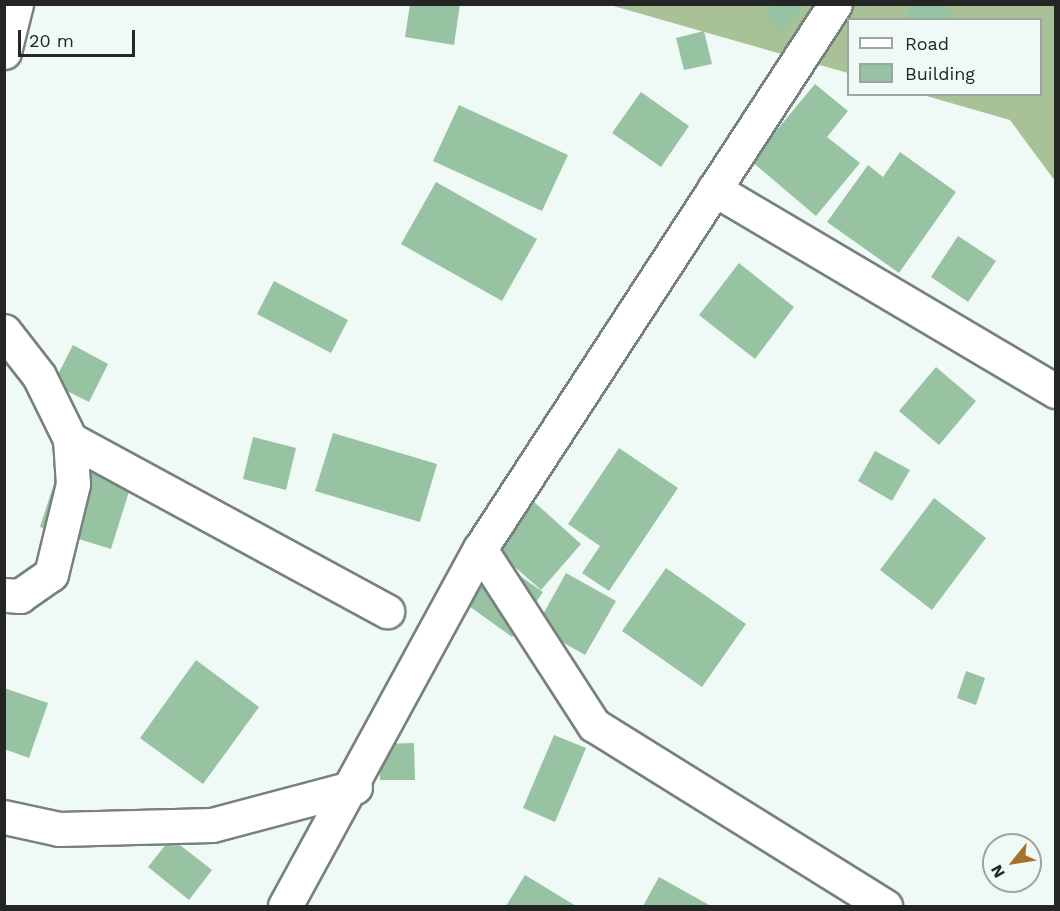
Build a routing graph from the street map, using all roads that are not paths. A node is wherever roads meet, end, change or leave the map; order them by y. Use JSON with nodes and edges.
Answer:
{"nodes":[{"id":1,"x":16,"y":4,"type":"edge"},
{"id":2,"x":835,"y":4,"type":"edge"},
{"id":3,"x":4,"y":52,"type":"edge"},
{"id":4,"x":714,"y":189,"type":"junction"},
{"id":5,"x":4,"y":331,"type":"edge"},
{"id":6,"x":1056,"y":391,"type":"edge"},
{"id":7,"x":70,"y":439,"type":"junction"},
{"id":8,"x":480,"y":549,"type":"junction"},
{"id":9,"x":4,"y":595,"type":"edge"},
{"id":10,"x":387,"y":611,"type":"dead end"},
{"id":11,"x":355,"y":787,"type":"junction"},
{"id":12,"x":4,"y":817,"type":"edge"},
{"id":13,"x":285,"y":906,"type":"edge"},
{"id":14,"x":885,"y":906,"type":"edge"}],
"edges":[{"from":1,"to":3,"type":"street"},
{"from":2,"to":4,"type":"street"},
{"from":4,"to":6,"type":"street"},
{"from":4,"to":8,"type":"street"},
{"from":5,"to":7,"type":"street"},
{"from":7,"to":9,"type":"street"},
{"from":7,"to":10,"type":"street"},
{"from":8,"to":11,"type":"street"},
{"from":8,"to":14,"type":"street"},
{"from":11,"to":12,"type":"street"},
{"from":11,"to":13,"type":"street"}]}
